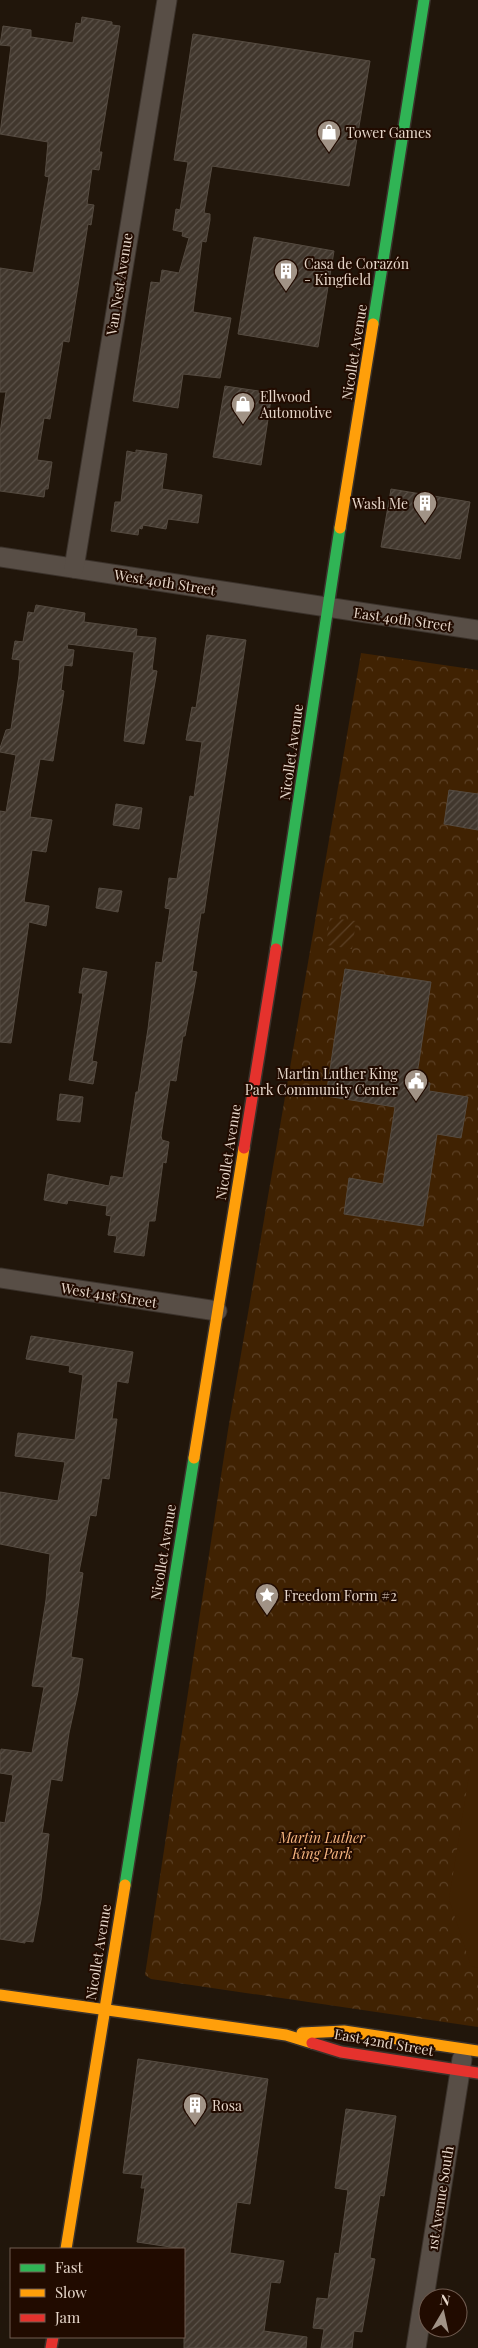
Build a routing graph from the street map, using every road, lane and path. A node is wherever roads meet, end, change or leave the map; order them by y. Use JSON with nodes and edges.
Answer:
{"nodes":[{"id":1,"x":167,"y":0,"type":"edge"},
{"id":2,"x":424,"y":0,"type":"edge"},
{"id":3,"x":0,"y":557,"type":"edge"},
{"id":4,"x":74,"y":568,"type":"junction"},
{"id":5,"x":329,"y":608,"type":"junction"},
{"id":6,"x":478,"y":630,"type":"edge"},
{"id":7,"x":0,"y":1278,"type":"edge"},
{"id":8,"x":218,"y":1311,"type":"junction"},
{"id":9,"x":0,"y":1995,"type":"edge"},
{"id":10,"x":104,"y":2008,"type":"junction"},
{"id":11,"x":286,"y":2034,"type":"junction"},
{"id":12,"x":471,"y":2050,"type":"edge"},
{"id":13,"x":469,"y":2071,"type":"edge"},
{"id":14,"x":66,"y":2248,"type":"edge"},
{"id":15,"x":416,"y":2348,"type":"edge"}],
"edges":[{"from":1,"to":4,"type":"street","name":"Van Nest Avenue"},
{"from":2,"to":5,"type":"main road","name":"Nicollet Avenue"},
{"from":3,"to":4,"type":"street","name":"West 40th Street"},
{"from":4,"to":5,"type":"street","name":"West 40th Street"},
{"from":5,"to":6,"type":"street","name":"East 40th Street"},
{"from":5,"to":8,"type":"main road","name":"Nicollet Avenue"},
{"from":7,"to":8,"type":"street","name":"West 41st Street"},
{"from":8,"to":10,"type":"main road","name":"Nicollet Avenue"},
{"from":9,"to":10,"type":"main road","name":"East 42nd Street"},
{"from":10,"to":11,"type":"main road","name":"East 42nd Street"},
{"from":10,"to":14,"type":"main road","name":"Nicollet Avenue"},
{"from":11,"to":12,"type":"main road","name":"East 42nd Street"},
{"from":11,"to":13,"type":"main road","name":"East 42nd Street"},
{"from":12,"to":13,"type":"street","name":"1st Avenue South"},
{"from":13,"to":15,"type":"street","name":"1st Avenue South"}]}
